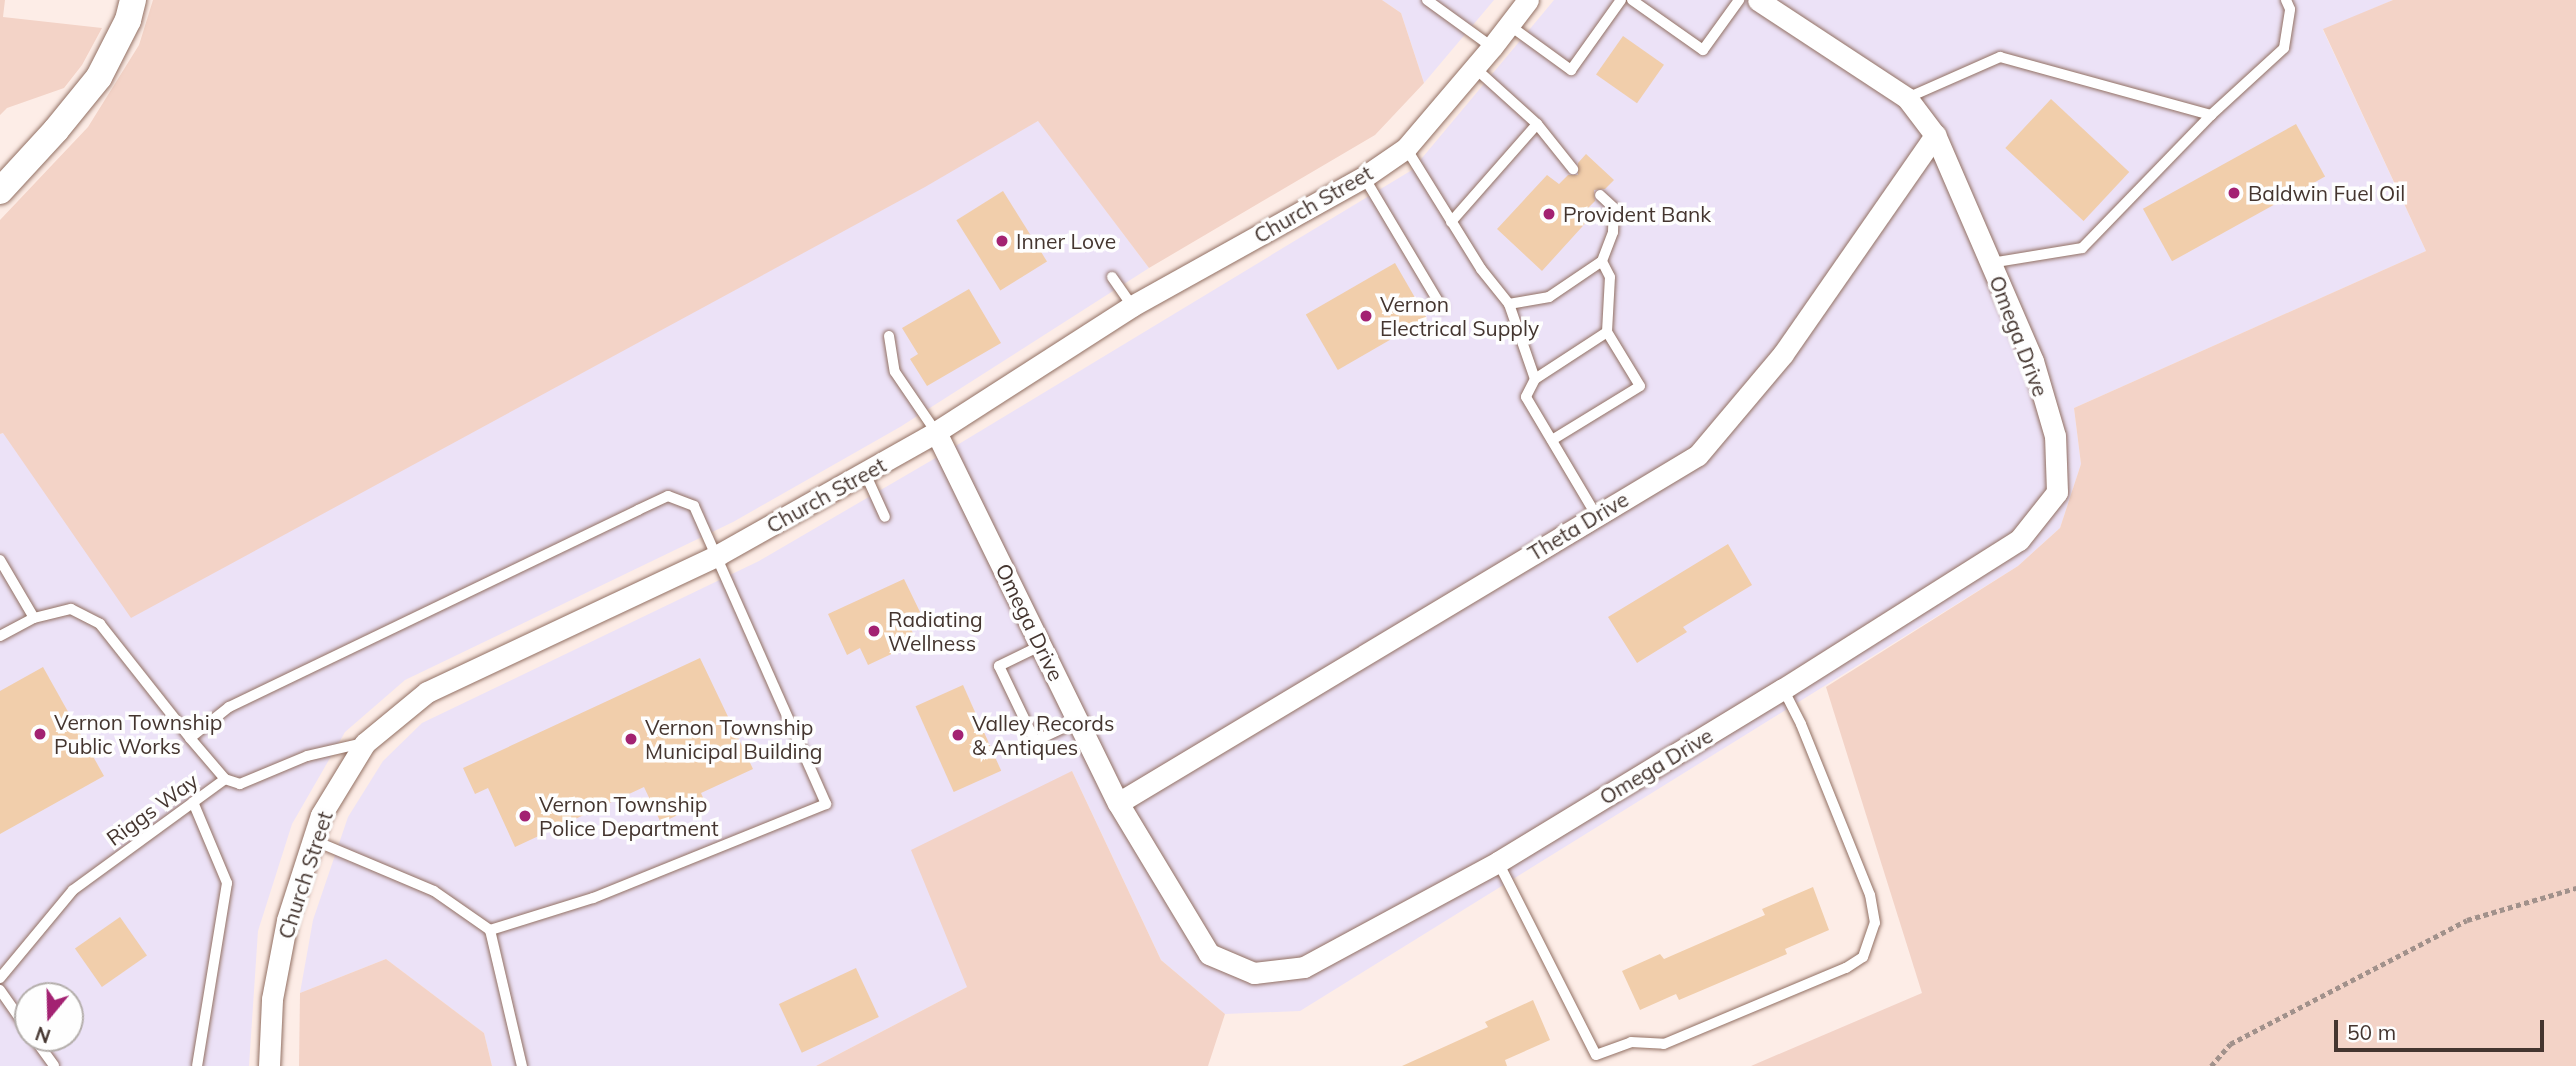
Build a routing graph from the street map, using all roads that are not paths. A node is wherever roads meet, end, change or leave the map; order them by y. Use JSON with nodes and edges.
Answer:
{"nodes":[{"id":1,"x":132,"y":0,"type":"edge"},
{"id":2,"x":1427,"y":0,"type":"edge"},
{"id":3,"x":1528,"y":0,"type":"edge"},
{"id":4,"x":1621,"y":0,"type":"edge"},
{"id":5,"x":1632,"y":0,"type":"edge"},
{"id":6,"x":1739,"y":0,"type":"edge"},
{"id":7,"x":2286,"y":0,"type":"edge"},
{"id":8,"x":1761,"y":1,"type":"edge"},
{"id":9,"x":1509,"y":25,"type":"junction"},
{"id":10,"x":1492,"y":47,"type":"junction"},
{"id":11,"x":1475,"y":68,"type":"junction"},
{"id":12,"x":1908,"y":98,"type":"junction"},
{"id":13,"x":2211,"y":115,"type":"junction"},
{"id":14,"x":1537,"y":124,"type":"junction"},
{"id":15,"x":1935,"y":135,"type":"junction"},
{"id":16,"x":1406,"y":148,"type":"junction"},
{"id":17,"x":1573,"y":169,"type":"dead end"},
{"id":18,"x":1364,"y":177,"type":"junction"},
{"id":19,"x":0,"y":191,"type":"edge"},
{"id":20,"x":1600,"y":195,"type":"dead end"},
{"id":21,"x":1451,"y":222,"type":"junction"},
{"id":22,"x":1602,"y":261,"type":"junction"},
{"id":23,"x":1990,"y":263,"type":"junction"},
{"id":24,"x":1112,"y":277,"type":"dead end"},
{"id":25,"x":1509,"y":304,"type":"junction"},
{"id":26,"x":1132,"y":306,"type":"junction"},
{"id":27,"x":1443,"y":308,"type":"dead end"},
{"id":28,"x":1607,"y":332,"type":"junction"},
{"id":29,"x":889,"y":336,"type":"dead end"},
{"id":30,"x":1535,"y":379,"type":"junction"},
{"id":31,"x":936,"y":432,"type":"junction"},
{"id":32,"x":1552,"y":440,"type":"junction"},
{"id":33,"x":865,"y":473,"type":"junction"},
{"id":34,"x":1596,"y":515,"type":"junction"},
{"id":35,"x":885,"y":517,"type":"dead end"},
{"id":36,"x":718,"y":555,"type":"junction"},
{"id":37,"x":0,"y":560,"type":"edge"},
{"id":38,"x":34,"y":618,"type":"junction"},
{"id":39,"x":0,"y":636,"type":"edge"},
{"id":40,"x":1042,"y":645,"type":"junction"},
{"id":41,"x":1783,"y":689,"type":"junction"},
{"id":42,"x":1078,"y":722,"type":"junction"},
{"id":43,"x":190,"y":738,"type":"junction"},
{"id":44,"x":365,"y":743,"type":"junction"},
{"id":45,"x":225,"y":779,"type":"junction"},
{"id":46,"x":193,"y":802,"type":"junction"},
{"id":47,"x":1118,"y":803,"type":"junction"},
{"id":48,"x":313,"y":840,"type":"junction"},
{"id":49,"x":1498,"y":862,"type":"junction"},
{"id":50,"x":490,"y":930,"type":"junction"},
{"id":51,"x":0,"y":978,"type":"edge"},
{"id":52,"x":0,"y":990,"type":"edge"},
{"id":53,"x":14,"y":1010,"type":"edge"},
{"id":54,"x":1597,"y":1055,"type":"junction"},
{"id":55,"x":197,"y":1066,"type":"edge"},
{"id":56,"x":269,"y":1066,"type":"edge"},
{"id":57,"x":522,"y":1066,"type":"edge"},
{"id":58,"x":1589,"y":1066,"type":"edge"}],
"edges":[{"from":1,"to":19,"type":"street"},
{"from":2,"to":10,"type":"lane"},
{"from":3,"to":9,"type":"street","name":"Church Street"},
{"from":4,"to":9,"type":"lane"},
{"from":5,"to":6,"type":"lane"},
{"from":7,"to":13,"type":"lane"},
{"from":8,"to":12,"type":"street","name":"Omega Drive"},
{"from":9,"to":10,"type":"street","name":"Church Street"},
{"from":10,"to":11,"type":"street","name":"Church Street"},
{"from":11,"to":14,"type":"lane"},
{"from":11,"to":16,"type":"street","name":"Church Street"},
{"from":12,"to":13,"type":"lane"},
{"from":12,"to":15,"type":"street","name":"Omega Drive"},
{"from":13,"to":23,"type":"lane"},
{"from":14,"to":17,"type":"lane"},
{"from":14,"to":21,"type":"lane"},
{"from":15,"to":23,"type":"street","name":"Omega Drive"},
{"from":15,"to":34,"type":"street","name":"Theta Drive"},
{"from":16,"to":18,"type":"street","name":"Church Street"},
{"from":16,"to":21,"type":"lane"},
{"from":18,"to":26,"type":"street","name":"Church Street"},
{"from":18,"to":27,"type":"lane"},
{"from":20,"to":22,"type":"lane"},
{"from":21,"to":25,"type":"lane"},
{"from":22,"to":25,"type":"lane"},
{"from":22,"to":28,"type":"lane"},
{"from":23,"to":41,"type":"street","name":"Omega Drive"},
{"from":24,"to":26,"type":"lane"},
{"from":25,"to":30,"type":"lane"},
{"from":26,"to":31,"type":"street","name":"Church Street"},
{"from":28,"to":30,"type":"lane"},
{"from":28,"to":32,"type":"lane"},
{"from":29,"to":31,"type":"lane"},
{"from":30,"to":32,"type":"lane"},
{"from":31,"to":33,"type":"street","name":"Church Street"},
{"from":31,"to":40,"type":"street","name":"Omega Drive"},
{"from":32,"to":34,"type":"lane"},
{"from":33,"to":35,"type":"lane"},
{"from":33,"to":36,"type":"street","name":"Church Street"},
{"from":34,"to":47,"type":"street","name":"Theta Drive"},
{"from":36,"to":43,"type":"lane"},
{"from":36,"to":44,"type":"street","name":"Church Street"},
{"from":36,"to":50,"type":"lane"},
{"from":37,"to":38,"type":"lane"},
{"from":38,"to":39,"type":"lane"},
{"from":38,"to":43,"type":"lane"},
{"from":40,"to":42,"type":"street","name":"Omega Drive"},
{"from":40,"to":42,"type":"lane"},
{"from":41,"to":49,"type":"street","name":"Omega Drive"},
{"from":41,"to":54,"type":"lane"},
{"from":42,"to":47,"type":"street","name":"Omega Drive"},
{"from":43,"to":45,"type":"lane"},
{"from":44,"to":45,"type":"lane","name":"Riggs Way"},
{"from":44,"to":48,"type":"street","name":"Church Street"},
{"from":45,"to":46,"type":"lane","name":"Riggs Way"},
{"from":46,"to":51,"type":"lane","name":"Riggs Way"},
{"from":46,"to":55,"type":"lane"},
{"from":47,"to":49,"type":"street","name":"Omega Drive"},
{"from":48,"to":50,"type":"lane"},
{"from":48,"to":56,"type":"street","name":"Church Street"},
{"from":49,"to":54,"type":"lane"},
{"from":50,"to":57,"type":"lane"},
{"from":52,"to":53,"type":"lane"},
{"from":54,"to":58,"type":"lane"}]}
